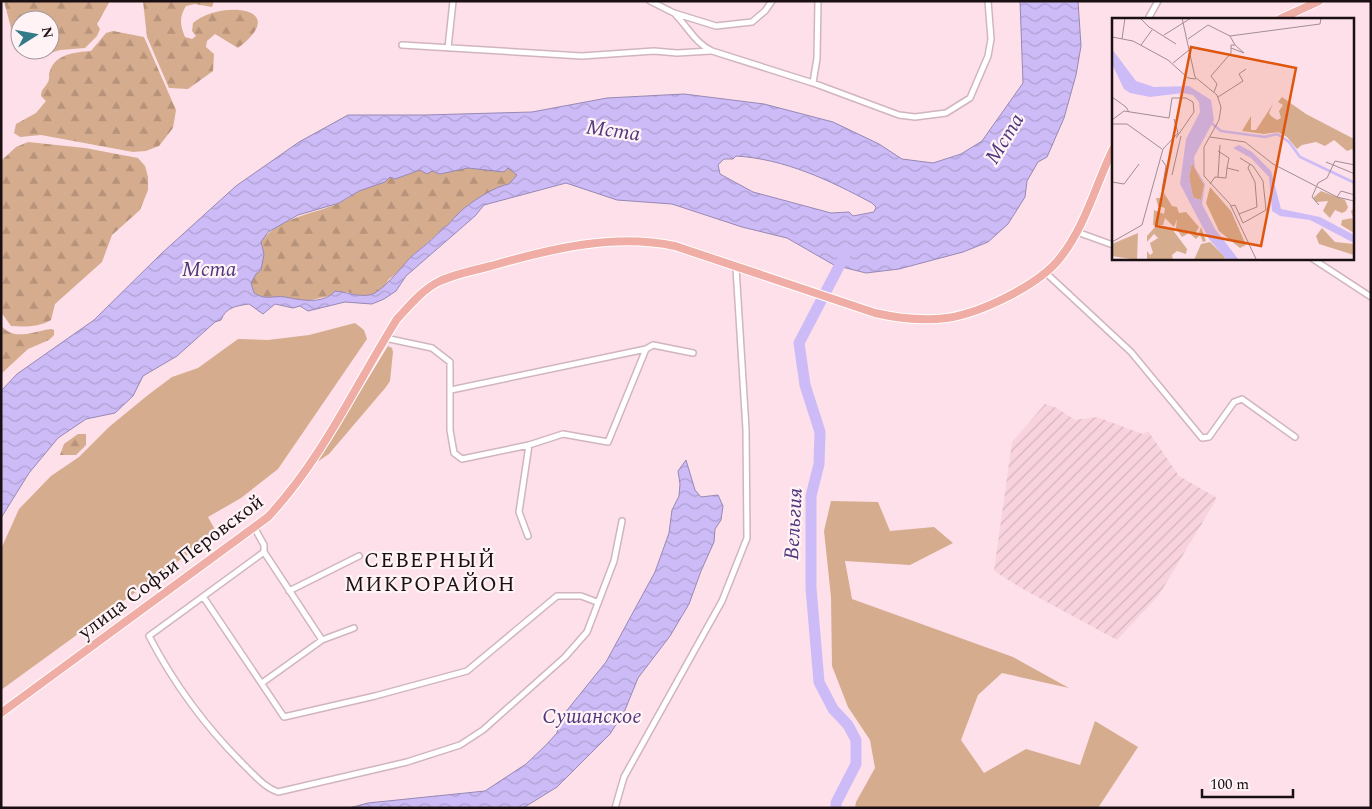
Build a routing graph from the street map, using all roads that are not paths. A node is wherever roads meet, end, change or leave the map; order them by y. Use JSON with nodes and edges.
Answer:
{"nodes":[{"id":1,"x":453,"y":1,"type":"edge"},
{"id":2,"x":650,"y":1,"type":"edge"},
{"id":3,"x":772,"y":1,"type":"edge"},
{"id":4,"x":818,"y":1,"type":"edge"},
{"id":5,"x":988,"y":1,"type":"edge"},
{"id":6,"x":1158,"y":1,"type":"edge"},
{"id":7,"x":1319,"y":1,"type":"edge"},
{"id":8,"x":674,"y":14,"type":"junction"},
{"id":9,"x":1149,"y":18,"type":"edge"},
{"id":10,"x":1282,"y":18,"type":"edge"},
{"id":11,"x":402,"y":45,"type":"dead end"},
{"id":12,"x":448,"y":48,"type":"junction"},
{"id":13,"x":712,"y":51,"type":"junction"},
{"id":14,"x":813,"y":83,"type":"junction"},
{"id":15,"x":1112,"y":150,"type":"edge"},
{"id":16,"x":1076,"y":232,"type":"junction"},
{"id":17,"x":1112,"y":245,"type":"edge"},
{"id":18,"x":1314,"y":260,"type":"edge"},
{"id":19,"x":736,"y":268,"type":"junction"},
{"id":20,"x":1046,"y":273,"type":"junction"},
{"id":21,"x":1371,"y":298,"type":"edge"},
{"id":22,"x":385,"y":338,"type":"junction"},
{"id":23,"x":646,"y":348,"type":"junction"},
{"id":24,"x":693,"y":353,"type":"dead end"},
{"id":25,"x":451,"y":390,"type":"junction"},
{"id":26,"x":1295,"y":438,"type":"dead end"},
{"id":27,"x":529,"y":446,"type":"junction"},
{"id":28,"x":622,"y":521,"type":"dead end"},
{"id":29,"x":254,"y":527,"type":"junction"},
{"id":30,"x":528,"y":536,"type":"dead end"},
{"id":31,"x":264,"y":552,"type":"junction"},
{"id":32,"x":359,"y":556,"type":"dead end"},
{"id":33,"x":288,"y":591,"type":"junction"},
{"id":34,"x":204,"y":598,"type":"junction"},
{"id":35,"x":597,"y":602,"type":"junction"},
{"id":36,"x":354,"y":628,"type":"dead end"},
{"id":37,"x":322,"y":640,"type":"junction"},
{"id":38,"x":262,"y":684,"type":"junction"},
{"id":39,"x":1,"y":713,"type":"edge"},
{"id":40,"x":615,"y":808,"type":"edge"}],
"edges":[{"from":1,"to":12,"type":"street"},
{"from":2,"to":8,"type":"street"},
{"from":3,"to":8,"type":"street"},
{"from":4,"to":14,"type":"street"},
{"from":5,"to":14,"type":"street"},
{"from":6,"to":9,"type":"street"},
{"from":7,"to":10,"type":"main road"},
{"from":8,"to":13,"type":"street"},
{"from":11,"to":12,"type":"street"},
{"from":12,"to":13,"type":"street"},
{"from":13,"to":14,"type":"street"},
{"from":15,"to":16,"type":"main road"},
{"from":16,"to":17,"type":"street"},
{"from":16,"to":20,"type":"main road"},
{"from":18,"to":21,"type":"street"},
{"from":19,"to":20,"type":"main road","name":"улица Софьи Перовской"},
{"from":19,"to":22,"type":"main road","name":"улица Софьи Перовской"},
{"from":19,"to":40,"type":"street"},
{"from":20,"to":26,"type":"street"},
{"from":22,"to":25,"type":"street"},
{"from":22,"to":29,"type":"main road","name":"улица Софьи Перовской"},
{"from":23,"to":24,"type":"street"},
{"from":23,"to":25,"type":"street"},
{"from":23,"to":27,"type":"street"},
{"from":25,"to":27,"type":"street"},
{"from":27,"to":30,"type":"street"},
{"from":28,"to":35,"type":"street"},
{"from":29,"to":31,"type":"street"},
{"from":29,"to":39,"type":"main road","name":"улица Софьи Перовской"},
{"from":31,"to":33,"type":"street"},
{"from":31,"to":34,"type":"street"},
{"from":32,"to":33,"type":"street"},
{"from":33,"to":37,"type":"street"},
{"from":34,"to":35,"type":"street"},
{"from":34,"to":38,"type":"street"},
{"from":35,"to":38,"type":"street"},
{"from":36,"to":37,"type":"street"},
{"from":37,"to":38,"type":"street"}]}
